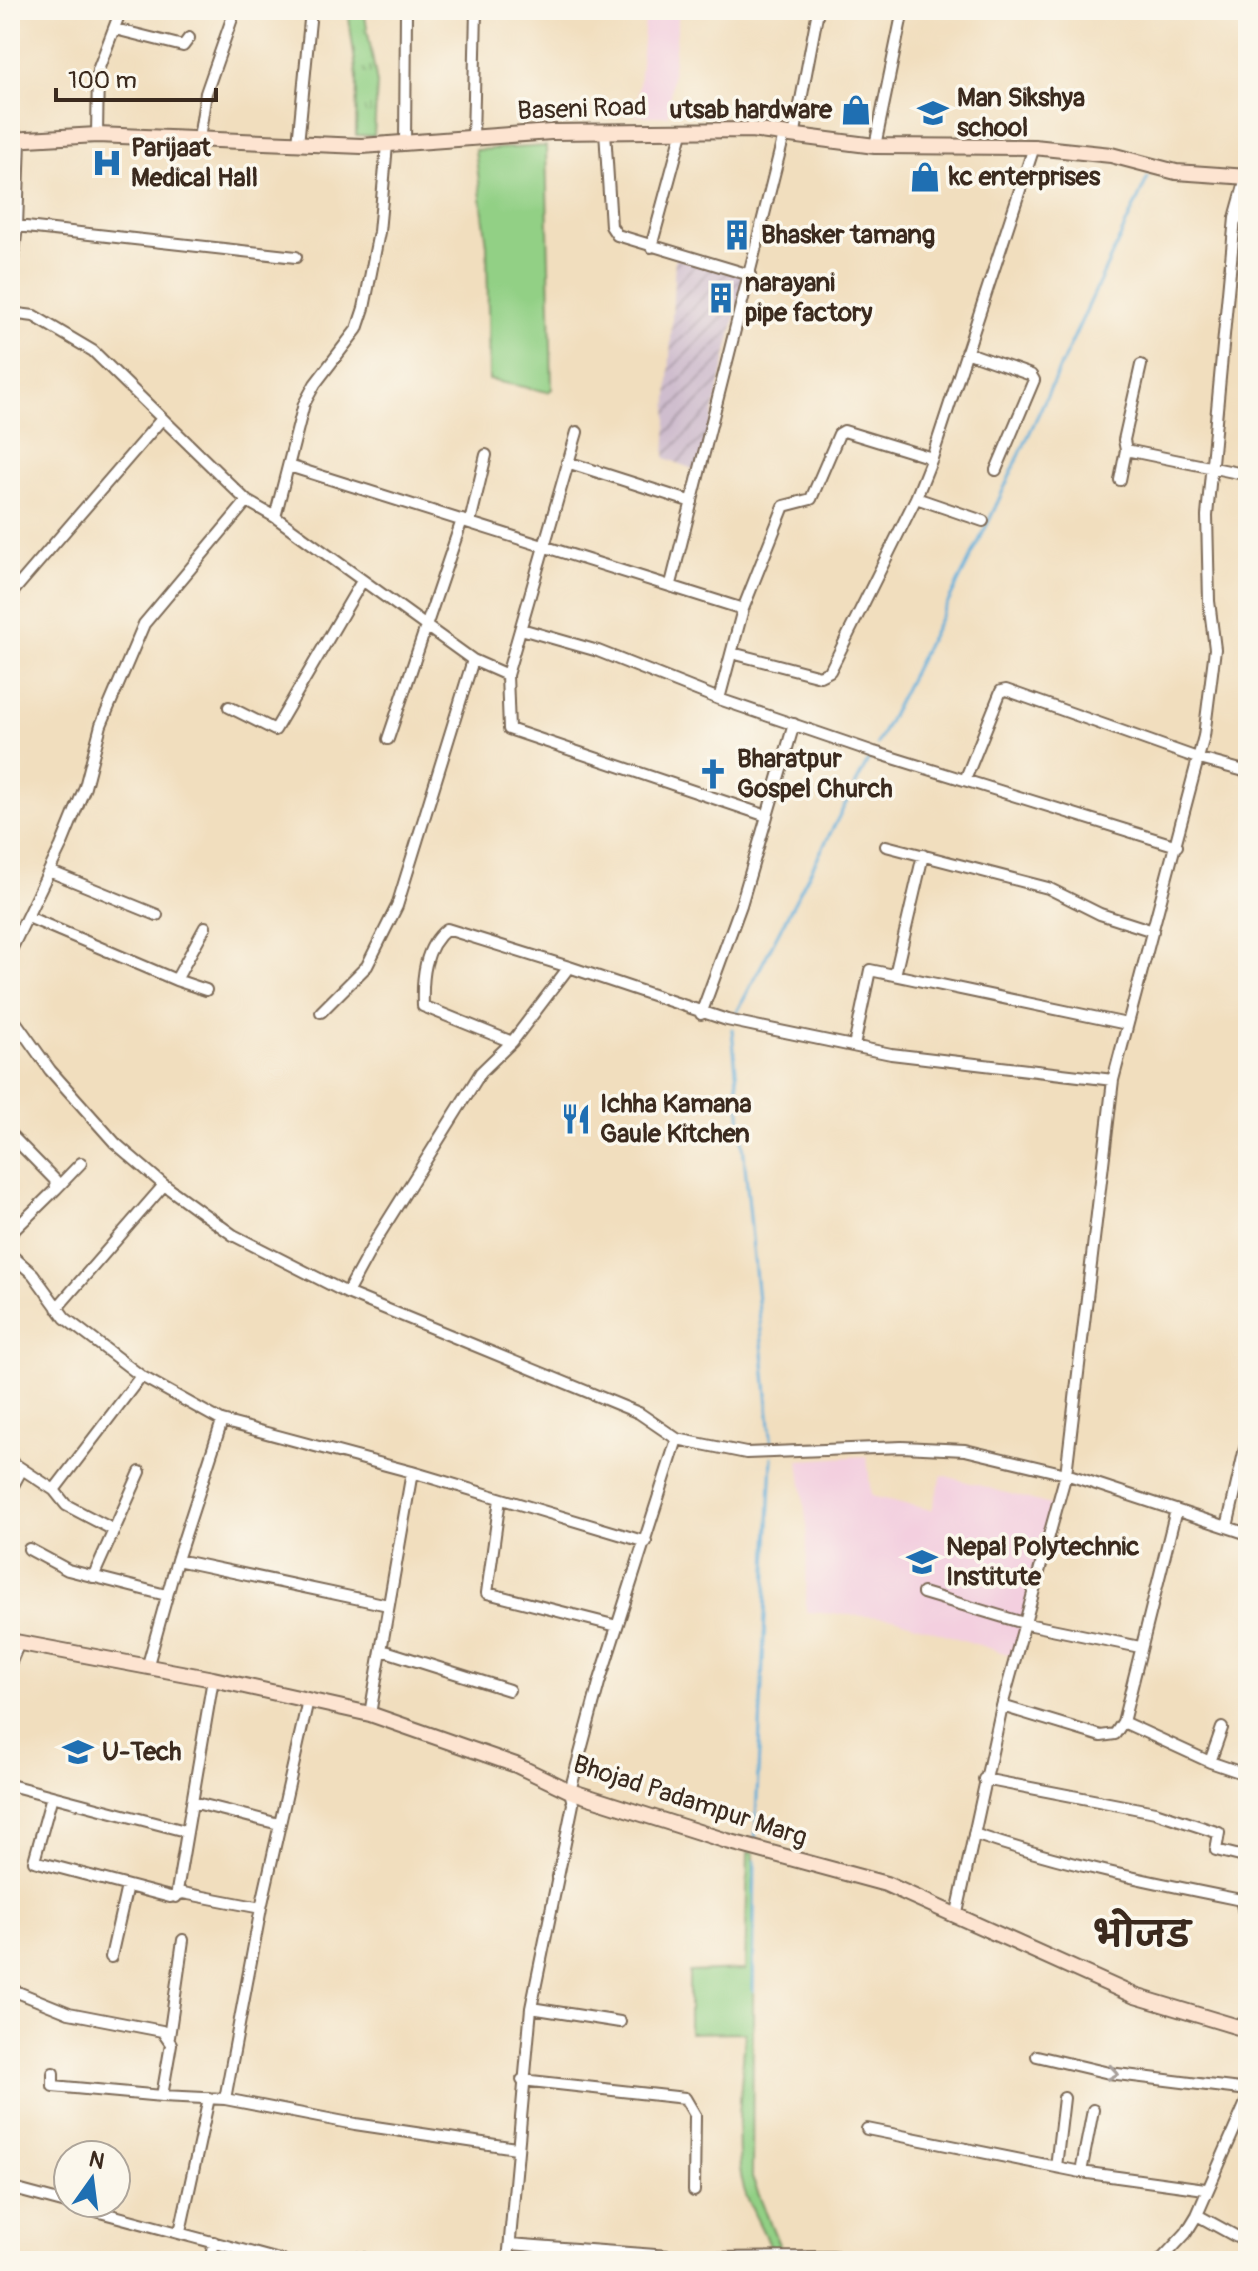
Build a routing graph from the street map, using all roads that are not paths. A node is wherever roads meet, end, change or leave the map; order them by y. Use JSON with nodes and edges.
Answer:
{"nodes":[{"id":1,"x":121,"y":10,"type":"edge"},
{"id":2,"x":235,"y":10,"type":"edge"},
{"id":3,"x":311,"y":10,"type":"edge"},
{"id":4,"x":406,"y":10,"type":"edge"},
{"id":5,"x":476,"y":10,"type":"edge"},
{"id":6,"x":818,"y":10,"type":"edge"},
{"id":7,"x":903,"y":10,"type":"edge"},
{"id":8,"x":115,"y":29,"type":"junction"},
{"id":9,"x":189,"y":38,"type":"dead end"},
{"id":10,"x":683,"y":129,"type":"junction"},
{"id":11,"x":605,"y":131,"type":"junction"},
{"id":12,"x":97,"y":135,"type":"junction"},
{"id":13,"x":789,"y":136,"type":"junction"},
{"id":14,"x":199,"y":139,"type":"junction"},
{"id":15,"x":473,"y":139,"type":"junction"},
{"id":16,"x":15,"y":140,"type":"edge"},
{"id":17,"x":298,"y":144,"type":"junction"},
{"id":18,"x":405,"y":144,"type":"junction"},
{"id":19,"x":387,"y":145,"type":"junction"},
{"id":20,"x":875,"y":146,"type":"junction"},
{"id":21,"x":1034,"y":147,"type":"junction"},
{"id":22,"x":1247,"y":175,"type":"edge"},
{"id":23,"x":1235,"y":218,"type":"junction"},
{"id":24,"x":1248,"y":218,"type":"edge"},
{"id":25,"x":17,"y":226,"type":"junction"},
{"id":26,"x":651,"y":247,"type":"junction"},
{"id":27,"x":296,"y":257,"type":"dead end"},
{"id":28,"x":750,"y":275,"type":"junction"},
{"id":29,"x":10,"y":286,"type":"edge"},
{"id":30,"x":10,"y":313,"type":"edge"},
{"id":31,"x":966,"y":352,"type":"junction"},
{"id":32,"x":1141,"y":365,"type":"dead end"},
{"id":33,"x":161,"y":420,"type":"junction"},
{"id":34,"x":577,"y":432,"type":"dead end"},
{"id":35,"x":1126,"y":450,"type":"junction"},
{"id":36,"x":486,"y":455,"type":"dead end"},
{"id":37,"x":932,"y":458,"type":"junction"},
{"id":38,"x":567,"y":462,"type":"junction"},
{"id":39,"x":289,"y":466,"type":"junction"},
{"id":40,"x":1212,"y":468,"type":"junction"},
{"id":41,"x":996,"y":470,"type":"dead end"},
{"id":42,"x":1248,"y":475,"type":"edge"},
{"id":43,"x":1120,"y":480,"type":"dead end"},
{"id":44,"x":916,"y":498,"type":"junction"},
{"id":45,"x":247,"y":501,"type":"junction"},
{"id":46,"x":692,"y":502,"type":"junction"},
{"id":47,"x":275,"y":517,"type":"junction"},
{"id":48,"x":466,"y":521,"type":"junction"},
{"id":49,"x":983,"y":521,"type":"dead end"},
{"id":50,"x":544,"y":544,"type":"junction"},
{"id":51,"x":362,"y":581,"type":"junction"},
{"id":52,"x":671,"y":584,"type":"junction"},
{"id":53,"x":10,"y":595,"type":"edge"},
{"id":54,"x":743,"y":609,"type":"junction"},
{"id":55,"x":427,"y":627,"type":"junction"},
{"id":56,"x":521,"y":629,"type":"junction"},
{"id":57,"x":732,"y":653,"type":"junction"},
{"id":58,"x":473,"y":660,"type":"junction"},
{"id":59,"x":507,"y":675,"type":"junction"},
{"id":60,"x":719,"y":699,"type":"junction"},
{"id":61,"x":229,"y":707,"type":"dead end"},
{"id":62,"x":794,"y":724,"type":"junction"},
{"id":63,"x":388,"y":739,"type":"dead end"},
{"id":64,"x":1200,"y":759,"type":"junction"},
{"id":65,"x":1248,"y":772,"type":"edge"},
{"id":66,"x":965,"y":780,"type":"junction"},
{"id":67,"x":767,"y":816,"type":"junction"},
{"id":68,"x":886,"y":846,"type":"dead end"},
{"id":69,"x":1177,"y":846,"type":"junction"},
{"id":70,"x":923,"y":855,"type":"junction"},
{"id":71,"x":49,"y":871,"type":"junction"},
{"id":72,"x":157,"y":915,"type":"dead end"},
{"id":73,"x":28,"y":917,"type":"junction"},
{"id":74,"x":205,"y":927,"type":"dead end"},
{"id":75,"x":1153,"y":931,"type":"junction"},
{"id":76,"x":10,"y":952,"type":"edge"},
{"id":77,"x":569,"y":967,"type":"junction"},
{"id":78,"x":895,"y":975,"type":"junction"},
{"id":79,"x":176,"y":980,"type":"junction"},
{"id":80,"x":206,"y":990,"type":"dead end"},
{"id":81,"x":321,"y":1012,"type":"dead end"},
{"id":82,"x":10,"y":1014,"type":"edge"},
{"id":83,"x":701,"y":1014,"type":"junction"},
{"id":84,"x":1127,"y":1024,"type":"junction"},
{"id":85,"x":512,"y":1042,"type":"junction"},
{"id":86,"x":854,"y":1046,"type":"junction"},
{"id":87,"x":1113,"y":1080,"type":"junction"},
{"id":88,"x":10,"y":1134,"type":"edge"},
{"id":89,"x":81,"y":1163,"type":"dead end"},
{"id":90,"x":164,"y":1185,"type":"junction"},
{"id":91,"x":56,"y":1189,"type":"junction"},
{"id":92,"x":10,"y":1234,"type":"edge"},
{"id":93,"x":10,"y":1254,"type":"edge"},
{"id":94,"x":347,"y":1293,"type":"junction"},
{"id":95,"x":57,"y":1308,"type":"junction"},
{"id":96,"x":141,"y":1376,"type":"junction"},
{"id":97,"x":222,"y":1421,"type":"junction"},
{"id":98,"x":1248,"y":1435,"type":"edge"},
{"id":99,"x":677,"y":1439,"type":"junction"},
{"id":100,"x":10,"y":1461,"type":"edge"},
{"id":101,"x":22,"y":1469,"type":"junction"},
{"id":102,"x":140,"y":1472,"type":"dead end"},
{"id":103,"x":412,"y":1472,"type":"junction"},
{"id":104,"x":1066,"y":1474,"type":"junction"},
{"id":105,"x":54,"y":1490,"type":"junction"},
{"id":106,"x":10,"y":1491,"type":"edge"},
{"id":107,"x":500,"y":1499,"type":"junction"},
{"id":108,"x":1176,"y":1510,"type":"junction"},
{"id":109,"x":1227,"y":1527,"type":"junction"},
{"id":110,"x":112,"y":1529,"type":"junction"},
{"id":111,"x":1248,"y":1534,"type":"edge"},
{"id":112,"x":646,"y":1542,"type":"junction"},
{"id":113,"x":29,"y":1549,"type":"dead end"},
{"id":114,"x":177,"y":1560,"type":"junction"},
{"id":115,"x":93,"y":1577,"type":"junction"},
{"id":116,"x":923,"y":1593,"type":"dead end"},
{"id":117,"x":166,"y":1595,"type":"junction"},
{"id":118,"x":388,"y":1605,"type":"junction"},
{"id":119,"x":1027,"y":1624,"type":"junction"},
{"id":120,"x":617,"y":1626,"type":"junction"},
{"id":121,"x":14,"y":1642,"type":"edge"},
{"id":122,"x":1140,"y":1647,"type":"junction"},
{"id":123,"x":382,"y":1650,"type":"junction"},
{"id":124,"x":10,"y":1664,"type":"edge"},
{"id":125,"x":147,"y":1668,"type":"junction"},
{"id":126,"x":213,"y":1679,"type":"junction"},
{"id":127,"x":509,"y":1690,"type":"dead end"},
{"id":128,"x":308,"y":1700,"type":"junction"},
{"id":129,"x":1002,"y":1706,"type":"junction"},
{"id":130,"x":370,"y":1714,"type":"junction"},
{"id":131,"x":1123,"y":1722,"type":"junction"},
{"id":132,"x":1222,"y":1728,"type":"dead end"},
{"id":133,"x":1210,"y":1762,"type":"junction"},
{"id":134,"x":1248,"y":1775,"type":"edge"},
{"id":135,"x":984,"y":1779,"type":"junction"},
{"id":136,"x":10,"y":1785,"type":"edge"},
{"id":137,"x":570,"y":1791,"type":"junction"},
{"id":138,"x":52,"y":1796,"type":"junction"},
{"id":139,"x":192,"y":1802,"type":"junction"},
{"id":140,"x":279,"y":1824,"type":"junction"},
{"id":141,"x":185,"y":1831,"type":"junction"},
{"id":142,"x":974,"y":1834,"type":"junction"},
{"id":143,"x":1248,"y":1858,"type":"edge"},
{"id":144,"x":127,"y":1886,"type":"junction"},
{"id":145,"x":176,"y":1897,"type":"junction"},
{"id":146,"x":261,"y":1908,"type":"junction"},
{"id":147,"x":957,"y":1913,"type":"junction"},
{"id":148,"x":1248,"y":1930,"type":"edge"},
{"id":149,"x":183,"y":1940,"type":"dead end"},
{"id":150,"x":111,"y":1957,"type":"dead end"},
{"id":151,"x":10,"y":1989,"type":"edge"},
{"id":152,"x":531,"y":2008,"type":"junction"},
{"id":153,"x":620,"y":2022,"type":"dead end"},
{"id":154,"x":1248,"y":2030,"type":"edge"},
{"id":155,"x":169,"y":2037,"type":"junction"},
{"id":156,"x":1037,"y":2056,"type":"dead end"},
{"id":157,"x":53,"y":2073,"type":"dead end"},
{"id":158,"x":522,"y":2080,"type":"junction"},
{"id":159,"x":1248,"y":2090,"type":"edge"},
{"id":160,"x":162,"y":2096,"type":"junction"},
{"id":161,"x":209,"y":2098,"type":"junction"},
{"id":162,"x":1064,"y":2098,"type":"dead end"},
{"id":163,"x":1248,"y":2098,"type":"edge"},
{"id":164,"x":225,"y":2099,"type":"junction"},
{"id":165,"x":1093,"y":2110,"type":"dead end"},
{"id":166,"x":867,"y":2129,"type":"dead end"},
{"id":167,"x":516,"y":2148,"type":"junction"},
{"id":168,"x":1056,"y":2167,"type":"junction"},
{"id":169,"x":1081,"y":2172,"type":"junction"},
{"id":170,"x":10,"y":2188,"type":"edge"},
{"id":171,"x":1205,"y":2189,"type":"junction"},
{"id":172,"x":694,"y":2191,"type":"dead end"},
{"id":173,"x":1197,"y":2215,"type":"junction"},
{"id":174,"x":180,"y":2232,"type":"junction"},
{"id":175,"x":214,"y":2242,"type":"junction"},
{"id":176,"x":1248,"y":2243,"type":"edge"},
{"id":177,"x":510,"y":2244,"type":"junction"},
{"id":178,"x":695,"y":2260,"type":"edge"},
{"id":179,"x":210,"y":2261,"type":"edge"},
{"id":180,"x":283,"y":2261,"type":"edge"},
{"id":181,"x":343,"y":2261,"type":"edge"},
{"id":182,"x":382,"y":2261,"type":"edge"},
{"id":183,"x":508,"y":2261,"type":"edge"},
{"id":184,"x":859,"y":2261,"type":"edge"},
{"id":185,"x":1160,"y":2261,"type":"edge"}],
"edges":[{"from":1,"to":8,"type":"street"},
{"from":2,"to":14,"type":"street"},
{"from":3,"to":17,"type":"street"},
{"from":4,"to":18,"type":"street"},
{"from":5,"to":15,"type":"street"},
{"from":6,"to":13,"type":"street"},
{"from":7,"to":20,"type":"street"},
{"from":8,"to":9,"type":"street"},
{"from":8,"to":12,"type":"street"},
{"from":10,"to":11,"type":"street","name":"Baseni Road"},
{"from":10,"to":13,"type":"street","name":"Baseni Road"},
{"from":10,"to":26,"type":"street"},
{"from":11,"to":15,"type":"street","name":"Baseni Road"},
{"from":11,"to":26,"type":"street"},
{"from":12,"to":14,"type":"street","name":"Baseni Road"},
{"from":12,"to":16,"type":"street","name":"Baseni Road"},
{"from":13,"to":20,"type":"street","name":"Baseni Road"},
{"from":13,"to":28,"type":"street"},
{"from":14,"to":17,"type":"street","name":"Baseni Road"},
{"from":15,"to":18,"type":"street","name":"Baseni Road"},
{"from":16,"to":25,"type":"street"},
{"from":17,"to":19,"type":"street","name":"Baseni Road"},
{"from":18,"to":19,"type":"street","name":"Baseni Road"},
{"from":19,"to":39,"type":"street"},
{"from":20,"to":21,"type":"street","name":"Baseni Road"},
{"from":21,"to":22,"type":"street","name":"Baseni Road"},
{"from":21,"to":31,"type":"street"},
{"from":22,"to":23,"type":"street"},
{"from":23,"to":24,"type":"street"},
{"from":23,"to":40,"type":"street"},
{"from":25,"to":27,"type":"street"},
{"from":25,"to":29,"type":"street"},
{"from":26,"to":28,"type":"street"},
{"from":28,"to":46,"type":"street"},
{"from":30,"to":33,"type":"street"},
{"from":31,"to":37,"type":"street"},
{"from":31,"to":41,"type":"street"},
{"from":32,"to":35,"type":"street"},
{"from":33,"to":45,"type":"street"},
{"from":33,"to":53,"type":"street"},
{"from":34,"to":38,"type":"street"},
{"from":35,"to":40,"type":"street"},
{"from":35,"to":43,"type":"street"},
{"from":36,"to":48,"type":"street"},
{"from":37,"to":44,"type":"street"},
{"from":37,"to":54,"type":"street"},
{"from":38,"to":46,"type":"street"},
{"from":38,"to":50,"type":"street"},
{"from":39,"to":47,"type":"street"},
{"from":39,"to":48,"type":"street"},
{"from":40,"to":42,"type":"street"},
{"from":40,"to":64,"type":"street"},
{"from":44,"to":49,"type":"street"},
{"from":44,"to":57,"type":"street"},
{"from":45,"to":47,"type":"street"},
{"from":45,"to":71,"type":"street"},
{"from":46,"to":52,"type":"street"},
{"from":47,"to":51,"type":"street"},
{"from":48,"to":50,"type":"street"},
{"from":48,"to":55,"type":"street"},
{"from":50,"to":52,"type":"street"},
{"from":50,"to":56,"type":"street"},
{"from":51,"to":55,"type":"street"},
{"from":51,"to":61,"type":"street"},
{"from":52,"to":54,"type":"street"},
{"from":54,"to":57,"type":"street"},
{"from":55,"to":58,"type":"street"},
{"from":55,"to":63,"type":"street"},
{"from":56,"to":59,"type":"street"},
{"from":56,"to":60,"type":"street"},
{"from":57,"to":60,"type":"street"},
{"from":58,"to":59,"type":"street"},
{"from":58,"to":81,"type":"street"},
{"from":59,"to":67,"type":"street"},
{"from":60,"to":62,"type":"street"},
{"from":62,"to":66,"type":"street"},
{"from":62,"to":67,"type":"street"},
{"from":64,"to":65,"type":"street"},
{"from":64,"to":66,"type":"street"},
{"from":64,"to":69,"type":"street"},
{"from":66,"to":69,"type":"street"},
{"from":67,"to":83,"type":"street"},
{"from":68,"to":70,"type":"street"},
{"from":69,"to":75,"type":"street"},
{"from":70,"to":75,"type":"street"},
{"from":70,"to":78,"type":"street"},
{"from":71,"to":72,"type":"street"},
{"from":71,"to":73,"type":"street"},
{"from":73,"to":76,"type":"street"},
{"from":73,"to":79,"type":"street"},
{"from":74,"to":79,"type":"street"},
{"from":75,"to":84,"type":"street"},
{"from":77,"to":83,"type":"street"},
{"from":77,"to":85,"type":"street"},
{"from":77,"to":85,"type":"street"},
{"from":78,"to":84,"type":"street"},
{"from":78,"to":86,"type":"street"},
{"from":79,"to":80,"type":"street"},
{"from":82,"to":90,"type":"street"},
{"from":83,"to":86,"type":"street"},
{"from":84,"to":87,"type":"street"},
{"from":85,"to":94,"type":"street"},
{"from":86,"to":87,"type":"street"},
{"from":87,"to":104,"type":"street"},
{"from":88,"to":91,"type":"street"},
{"from":89,"to":91,"type":"street"},
{"from":90,"to":94,"type":"street"},
{"from":90,"to":95,"type":"street"},
{"from":91,"to":92,"type":"street"},
{"from":93,"to":95,"type":"street"},
{"from":94,"to":99,"type":"street"},
{"from":95,"to":96,"type":"street"},
{"from":96,"to":97,"type":"street"},
{"from":96,"to":105,"type":"street"},
{"from":97,"to":103,"type":"street"},
{"from":97,"to":114,"type":"street"},
{"from":98,"to":109,"type":"street"},
{"from":99,"to":104,"type":"street"},
{"from":99,"to":112,"type":"street"},
{"from":100,"to":101,"type":"street"},
{"from":101,"to":105,"type":"street"},
{"from":101,"to":106,"type":"street"},
{"from":102,"to":110,"type":"street"},
{"from":103,"to":107,"type":"street"},
{"from":103,"to":118,"type":"street"},
{"from":104,"to":108,"type":"street"},
{"from":104,"to":119,"type":"street"},
{"from":105,"to":110,"type":"street"},
{"from":107,"to":112,"type":"street"},
{"from":107,"to":120,"type":"street"},
{"from":108,"to":109,"type":"street"},
{"from":108,"to":122,"type":"street"},
{"from":109,"to":111,"type":"street"},
{"from":110,"to":115,"type":"street"},
{"from":112,"to":120,"type":"street"},
{"from":113,"to":115,"type":"street"},
{"from":114,"to":117,"type":"street"},
{"from":114,"to":118,"type":"street"},
{"from":115,"to":117,"type":"street"},
{"from":116,"to":119,"type":"street"},
{"from":117,"to":125,"type":"street"},
{"from":118,"to":123,"type":"street"},
{"from":119,"to":122,"type":"street"},
{"from":119,"to":129,"type":"street"},
{"from":120,"to":137,"type":"street"},
{"from":121,"to":124,"type":"street"},
{"from":121,"to":125,"type":"street","name":"Bhojad Padampur Marg"},
{"from":122,"to":131,"type":"street"},
{"from":123,"to":127,"type":"street"},
{"from":123,"to":130,"type":"street"},
{"from":125,"to":126,"type":"street","name":"Bhojad Padampur Marg"},
{"from":126,"to":128,"type":"street","name":"Bhojad Padampur Marg"},
{"from":126,"to":139,"type":"street"},
{"from":128,"to":130,"type":"street","name":"Bhojad Padampur Marg"},
{"from":128,"to":140,"type":"street"},
{"from":129,"to":131,"type":"street"},
{"from":129,"to":135,"type":"street"},
{"from":130,"to":137,"type":"street","name":"Bhojad Padampur Marg"},
{"from":131,"to":133,"type":"street"},
{"from":132,"to":133,"type":"street"},
{"from":133,"to":134,"type":"street"},
{"from":135,"to":142,"type":"street"},
{"from":135,"to":143,"type":"street"},
{"from":136,"to":138,"type":"street"},
{"from":137,"to":147,"type":"street","name":"Bhojad Padampur Marg"},
{"from":137,"to":152,"type":"street"},
{"from":138,"to":141,"type":"street"},
{"from":138,"to":144,"type":"street"},
{"from":139,"to":140,"type":"street"},
{"from":139,"to":141,"type":"street"},
{"from":140,"to":146,"type":"street"},
{"from":141,"to":145,"type":"street"},
{"from":142,"to":147,"type":"street"},
{"from":142,"to":148,"type":"street"},
{"from":144,"to":145,"type":"street"},
{"from":144,"to":150,"type":"street"},
{"from":145,"to":146,"type":"street"},
{"from":146,"to":164,"type":"street"},
{"from":147,"to":154,"type":"street","name":"Bhojad Padampur Marg"},
{"from":149,"to":155,"type":"street"},
{"from":151,"to":155,"type":"street"},
{"from":152,"to":153,"type":"street"},
{"from":152,"to":158,"type":"street"},
{"from":155,"to":160,"type":"street"},
{"from":156,"to":159,"type":"street","one_way":true},
{"from":157,"to":160,"type":"street"},
{"from":158,"to":167,"type":"street"},
{"from":158,"to":172,"type":"street"},
{"from":160,"to":161,"type":"street"},
{"from":161,"to":164,"type":"street"},
{"from":161,"to":174,"type":"street"},
{"from":162,"to":168,"type":"street"},
{"from":163,"to":171,"type":"street"},
{"from":164,"to":167,"type":"street"},
{"from":165,"to":169,"type":"street"},
{"from":166,"to":168,"type":"street"},
{"from":167,"to":177,"type":"street"},
{"from":168,"to":169,"type":"street"},
{"from":169,"to":171,"type":"street"},
{"from":170,"to":174,"type":"street"},
{"from":171,"to":173,"type":"street"},
{"from":173,"to":176,"type":"street"},
{"from":173,"to":185,"type":"street"},
{"from":174,"to":175,"type":"street"},
{"from":175,"to":179,"type":"street"},
{"from":175,"to":180,"type":"street"},
{"from":177,"to":178,"type":"street"},
{"from":177,"to":183,"type":"street"},
{"from":178,"to":184,"type":"street"},
{"from":181,"to":182,"type":"street"}]}
